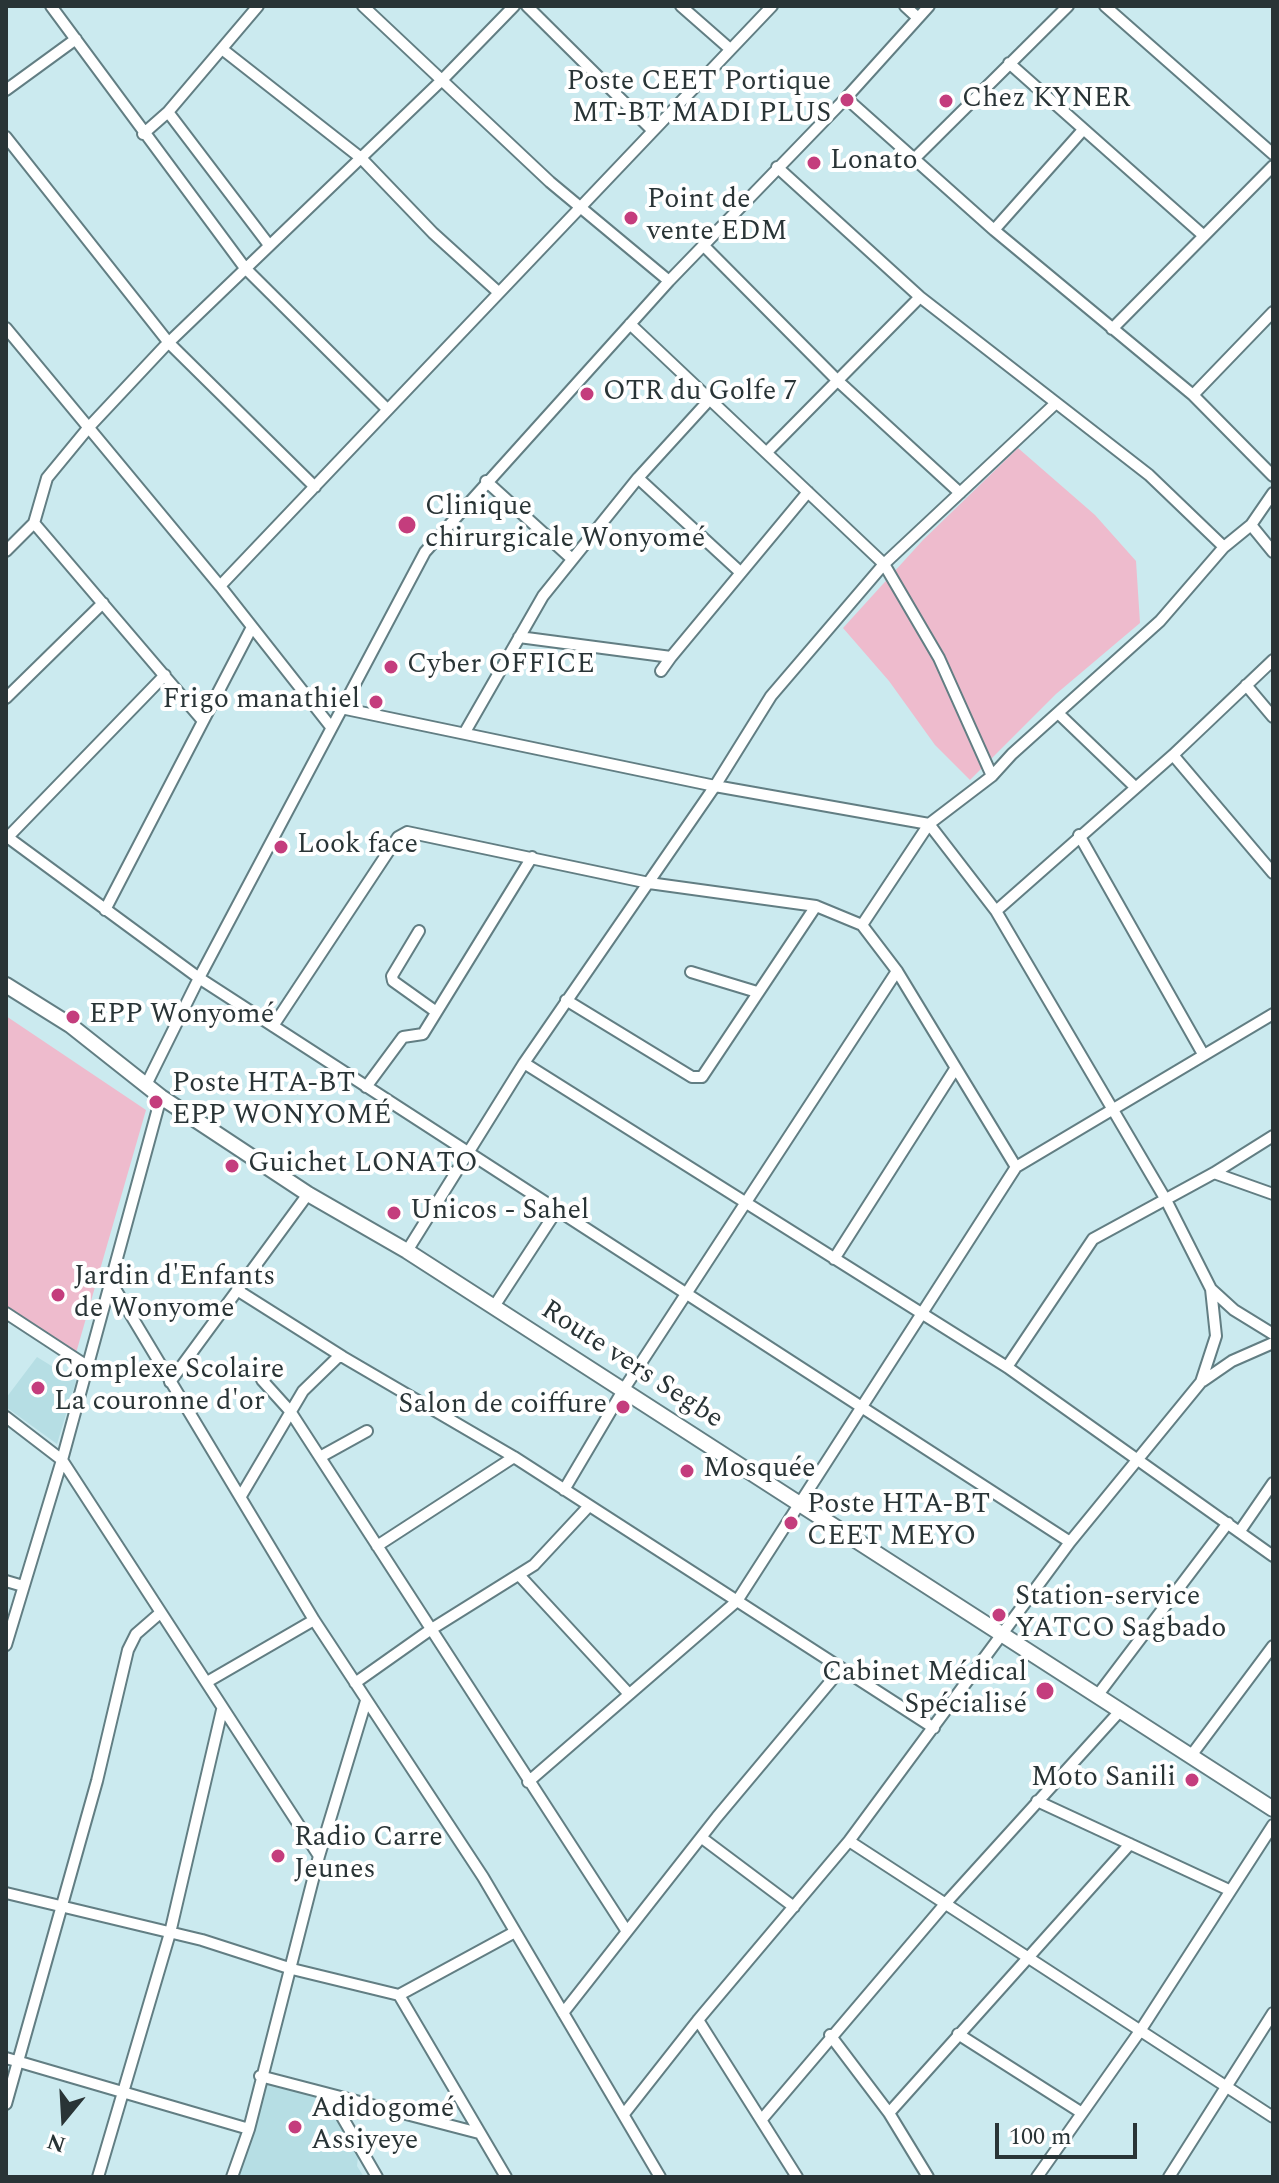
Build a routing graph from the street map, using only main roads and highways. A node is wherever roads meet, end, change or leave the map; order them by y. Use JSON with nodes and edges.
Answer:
{"nodes":[{"id":1,"x":6,"y":985,"type":"edge"},
{"id":2,"x":1273,"y":1809,"type":"edge"}],
"edges":[{"from":1,"to":2,"type":"main road","name":"Route vers Segbe"}]}
